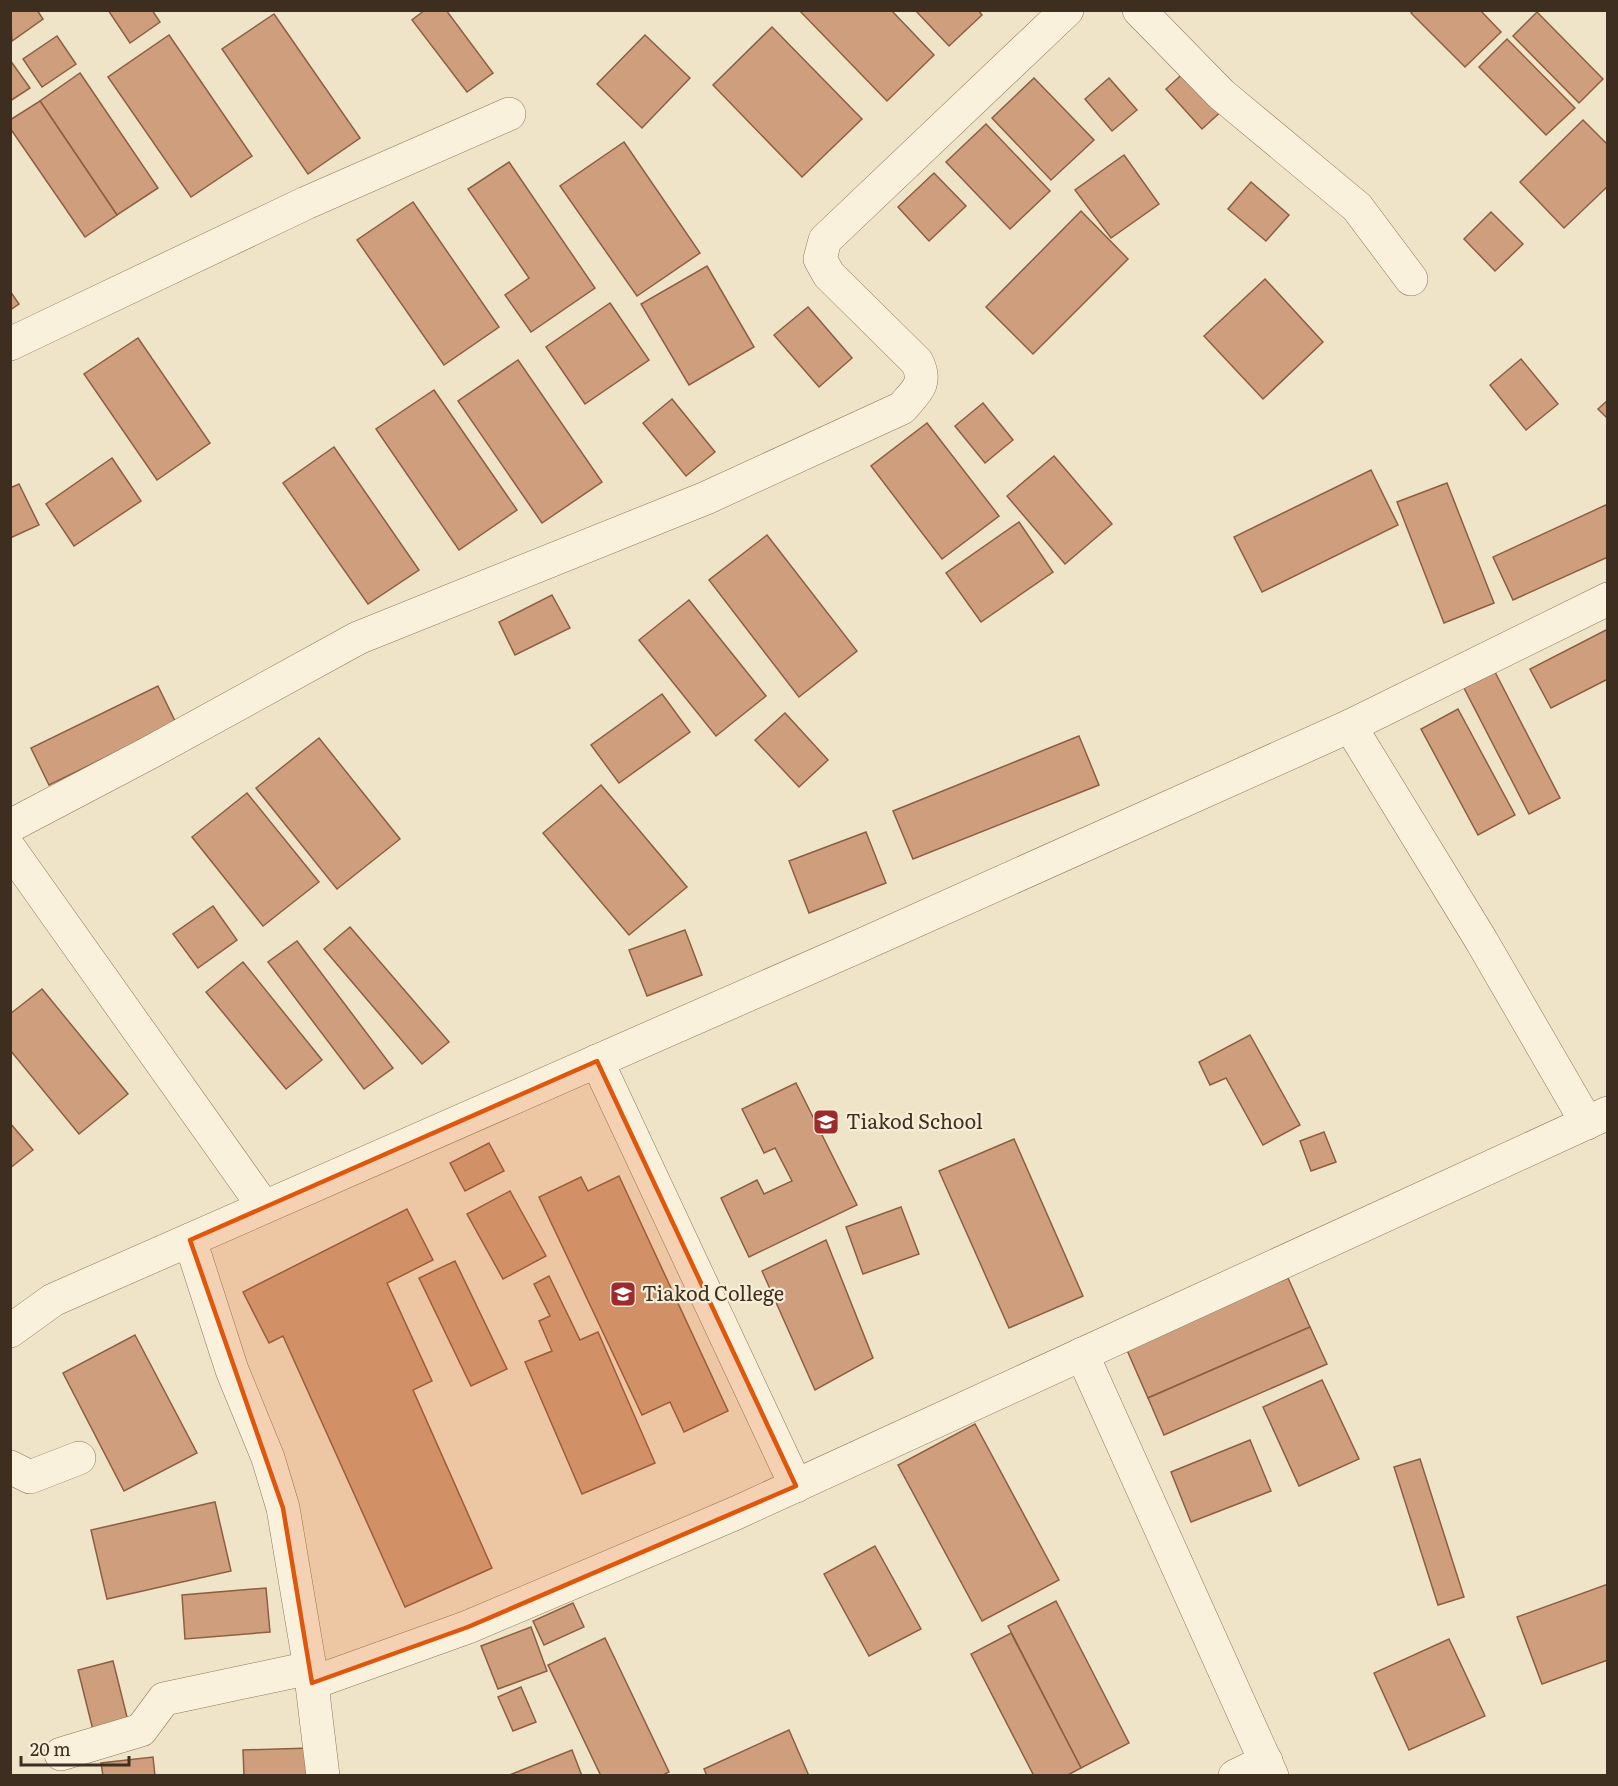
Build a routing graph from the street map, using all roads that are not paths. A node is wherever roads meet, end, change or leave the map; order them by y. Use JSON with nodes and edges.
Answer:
{"nodes":[{"id":1,"x":1067,"y":10,"type":"edge"},
{"id":2,"x":1139,"y":10,"type":"edge"},
{"id":3,"x":509,"y":114,"type":"dead end"},
{"id":4,"x":1411,"y":279,"type":"dead end"},
{"id":5,"x":10,"y":344,"type":"edge"},
{"id":6,"x":1608,"y":599,"type":"edge"},
{"id":7,"x":1350,"y":726,"type":"junction"},
{"id":8,"x":10,"y":826,"type":"edge"},
{"id":9,"x":10,"y":849,"type":"edge"},
{"id":10,"x":597,"y":1061,"type":"junction"},
{"id":11,"x":1598,"y":1118,"type":"edge"},
{"id":12,"x":264,"y":1207,"type":"junction"},
{"id":13,"x":190,"y":1240,"type":"junction"},
{"id":14,"x":10,"y":1331,"type":"edge"},
{"id":15,"x":1082,"y":1354,"type":"junction"},
{"id":16,"x":79,"y":1458,"type":"dead end"},
{"id":17,"x":10,"y":1467,"type":"edge"},
{"id":18,"x":796,"y":1486,"type":"junction"},
{"id":19,"x":311,"y":1676,"type":"junction"},
{"id":20,"x":60,"y":1754,"type":"dead end"},
{"id":21,"x":1269,"y":1768,"type":"edge"},
{"id":22,"x":323,"y":1776,"type":"edge"},
{"id":23,"x":1235,"y":1776,"type":"edge"}],
"edges":[{"from":1,"to":8,"type":"street"},
{"from":2,"to":4,"type":"street"},
{"from":3,"to":5,"type":"street"},
{"from":6,"to":7,"type":"street"},
{"from":7,"to":10,"type":"street"},
{"from":7,"to":11,"type":"street"},
{"from":9,"to":12,"type":"street"},
{"from":10,"to":12,"type":"street"},
{"from":10,"to":18,"type":"street"},
{"from":11,"to":15,"type":"street"},
{"from":12,"to":13,"type":"street"},
{"from":13,"to":14,"type":"street"},
{"from":13,"to":19,"type":"street"},
{"from":15,"to":18,"type":"street"},
{"from":15,"to":21,"type":"street"},
{"from":16,"to":17,"type":"street"},
{"from":18,"to":19,"type":"street"},
{"from":19,"to":20,"type":"street"},
{"from":19,"to":22,"type":"street"},
{"from":21,"to":23,"type":"street"}]}
